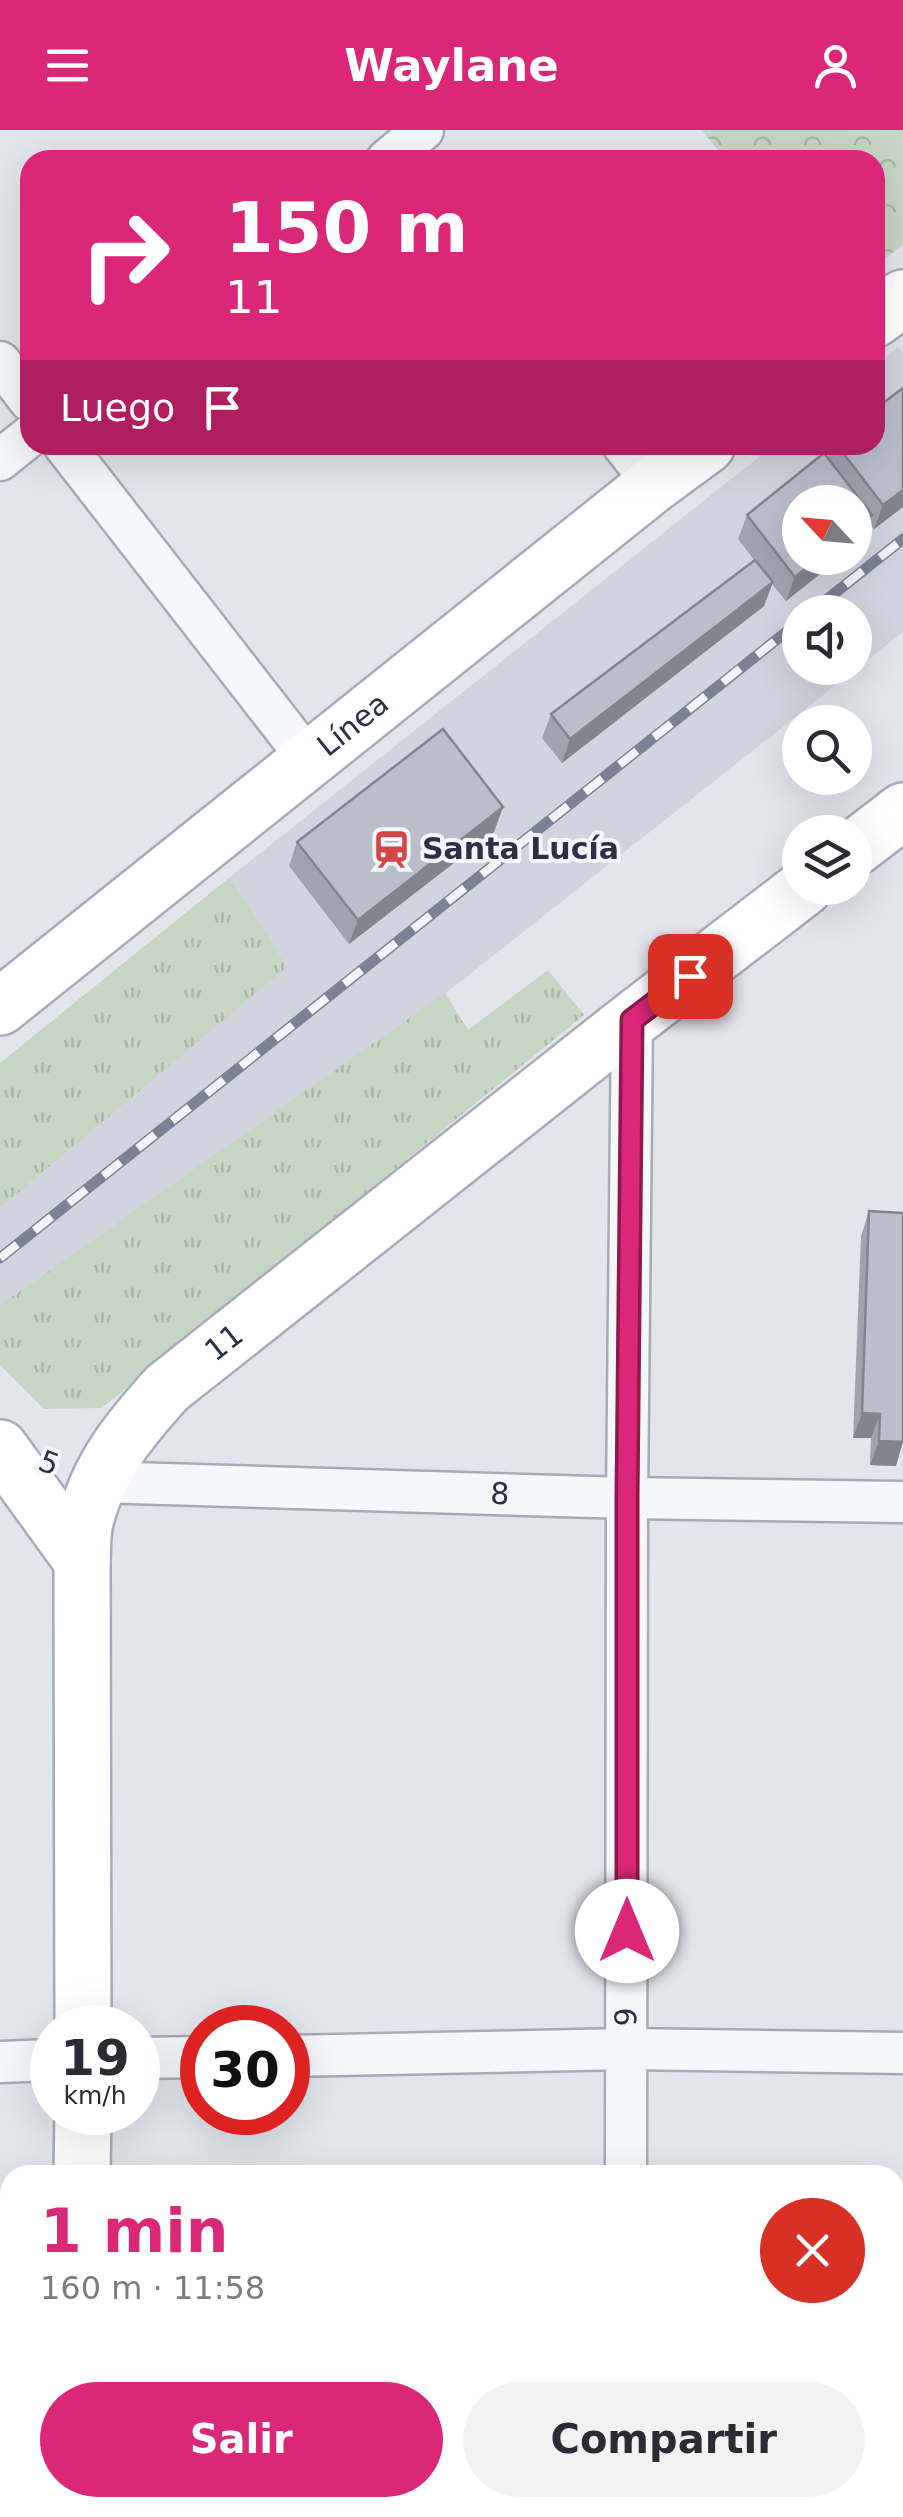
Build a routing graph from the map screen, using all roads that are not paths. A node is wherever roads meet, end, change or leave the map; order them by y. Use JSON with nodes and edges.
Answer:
{"nodes":[{"id":1,"x":423,"y":130,"type":"edge"},
{"id":2,"x":400,"y":150,"type":"edge"},
{"id":3,"x":0,"y":362,"type":"edge"},
{"id":4,"x":20,"y":388,"type":"edge"},
{"id":5,"x":20,"y":444,"type":"edge"},
{"id":6,"x":72,"y":455,"type":"edge"},
{"id":7,"x":671,"y":455,"type":"edge"},
{"id":8,"x":0,"y":460,"type":"edge"},
{"id":9,"x":639,"y":464,"type":"edge"},
{"id":10,"x":309,"y":760,"type":"junction"},
{"id":11,"x":903,"y":811,"type":"edge"},
{"id":12,"x":872,"y":835,"type":"edge"},
{"id":13,"x":782,"y":905,"type":"edge"},
{"id":14,"x":0,"y":1007,"type":"edge"},
{"id":15,"x":632,"y":1020,"type":"junction"},
{"id":16,"x":0,"y":1446,"type":"edge"},
{"id":17,"x":98,"y":1482,"type":"junction"},
{"id":18,"x":627,"y":1498,"type":"junction"},
{"id":19,"x":903,"y":1502,"type":"edge"},
{"id":20,"x":82,"y":1561,"type":"junction"},
{"id":21,"x":83,"y":2005,"type":"edge"},
{"id":22,"x":628,"y":2049,"type":"junction"},
{"id":23,"x":903,"y":2053,"type":"edge"},
{"id":24,"x":310,"y":2056,"type":"edge"},
{"id":25,"x":30,"y":2061,"type":"edge"},
{"id":26,"x":0,"y":2062,"type":"edge"},
{"id":27,"x":82,"y":2135,"type":"edge"},
{"id":28,"x":82,"y":2165,"type":"edge"},
{"id":29,"x":626,"y":2165,"type":"edge"}],
"edges":[{"from":1,"to":2,"type":"street"},
{"from":3,"to":4,"type":"street"},
{"from":5,"to":8,"type":"street"},
{"from":6,"to":10,"type":"street"},
{"from":7,"to":9,"type":"street","name":"Línea"},
{"from":9,"to":10,"type":"street","name":"Línea"},
{"from":10,"to":14,"type":"street","name":"Línea"},
{"from":11,"to":12,"type":"street"},
{"from":13,"to":15,"type":"street","name":"11"},
{"from":15,"to":17,"type":"street","name":"11"},
{"from":15,"to":18,"type":"street","name":"9"},
{"from":16,"to":17,"type":"street","name":"5"},
{"from":16,"to":20,"type":"street"},
{"from":17,"to":18,"type":"street","name":"8"},
{"from":17,"to":20,"type":"street","name":"11"},
{"from":18,"to":19,"type":"street","name":"8"},
{"from":18,"to":22,"type":"street","name":"9"},
{"from":20,"to":21,"type":"street","name":"11"},
{"from":22,"to":23,"type":"street"},
{"from":22,"to":24,"type":"street"},
{"from":22,"to":29,"type":"street","name":"9"},
{"from":25,"to":26,"type":"street"},
{"from":27,"to":28,"type":"street"}]}
